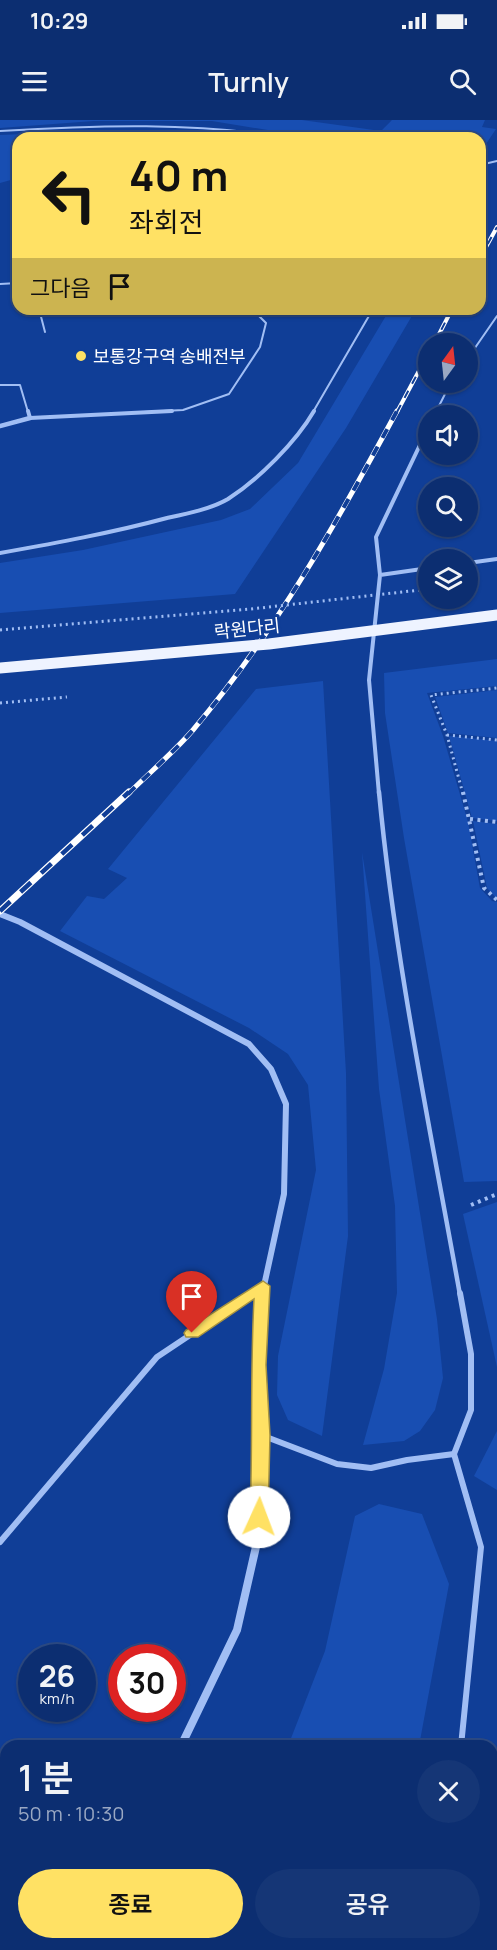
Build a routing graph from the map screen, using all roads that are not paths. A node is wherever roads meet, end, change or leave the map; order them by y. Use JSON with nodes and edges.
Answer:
{"nodes":[{"id":1,"x":0,"y":131,"type":"edge"},
{"id":2,"x":247,"y":132,"type":"edge"},
{"id":3,"x":41,"y":315,"type":"edge"},
{"id":4,"x":258,"y":315,"type":"edge"},
{"id":5,"x":370,"y":315,"type":"edge"},
{"id":6,"x":497,"y":316,"type":"edge"},
{"id":7,"x":45,"y":332,"type":"dead end"},
{"id":8,"x":478,"y":344,"type":"edge"},
{"id":9,"x":0,"y":385,"type":"edge"},
{"id":10,"x":30,"y":418,"type":"junction"},
{"id":11,"x":0,"y":426,"type":"edge"},
{"id":12,"x":418,"y":448,"type":"edge"},
{"id":13,"x":0,"y":553,"type":"edge"},
{"id":14,"x":497,"y":559,"type":"edge"},
{"id":15,"x":478,"y":562,"type":"edge"},
{"id":16,"x":418,"y":570,"type":"edge"},
{"id":17,"x":380,"y":575,"type":"junction"},
{"id":18,"x":497,"y":615,"type":"edge"},
{"id":19,"x":0,"y":668,"type":"edge"},
{"id":20,"x":0,"y":914,"type":"edge"},
{"id":21,"x":263,"y":1286,"type":"junction"},
{"id":22,"x":261,"y":1435,"type":"junction"},
{"id":23,"x":454,"y":1454,"type":"junction"},
{"id":24,"x":0,"y":1542,"type":"edge"},
{"id":25,"x":184,"y":1740,"type":"edge"},
{"id":26,"x":462,"y":1740,"type":"edge"}],
"edges":[{"from":1,"to":2,"type":"lane"},
{"from":3,"to":7,"type":"lane"},
{"from":4,"to":10,"type":"lane"},
{"from":5,"to":13,"type":"lane"},
{"from":6,"to":8,"type":"lane"},
{"from":9,"to":10,"type":"lane"},
{"from":10,"to":11,"type":"street"},
{"from":12,"to":17,"type":"lane"},
{"from":14,"to":15,"type":"lane"},
{"from":16,"to":17,"type":"lane"},
{"from":17,"to":23,"type":"lane"},
{"from":18,"to":19,"type":"main road","name":"락원다리","bridge":true},
{"from":20,"to":21,"type":"street"},
{"from":21,"to":22,"type":"street"},
{"from":21,"to":24,"type":"lane"},
{"from":22,"to":23,"type":"lane"},
{"from":22,"to":25,"type":"street"},
{"from":23,"to":26,"type":"lane"}]}
